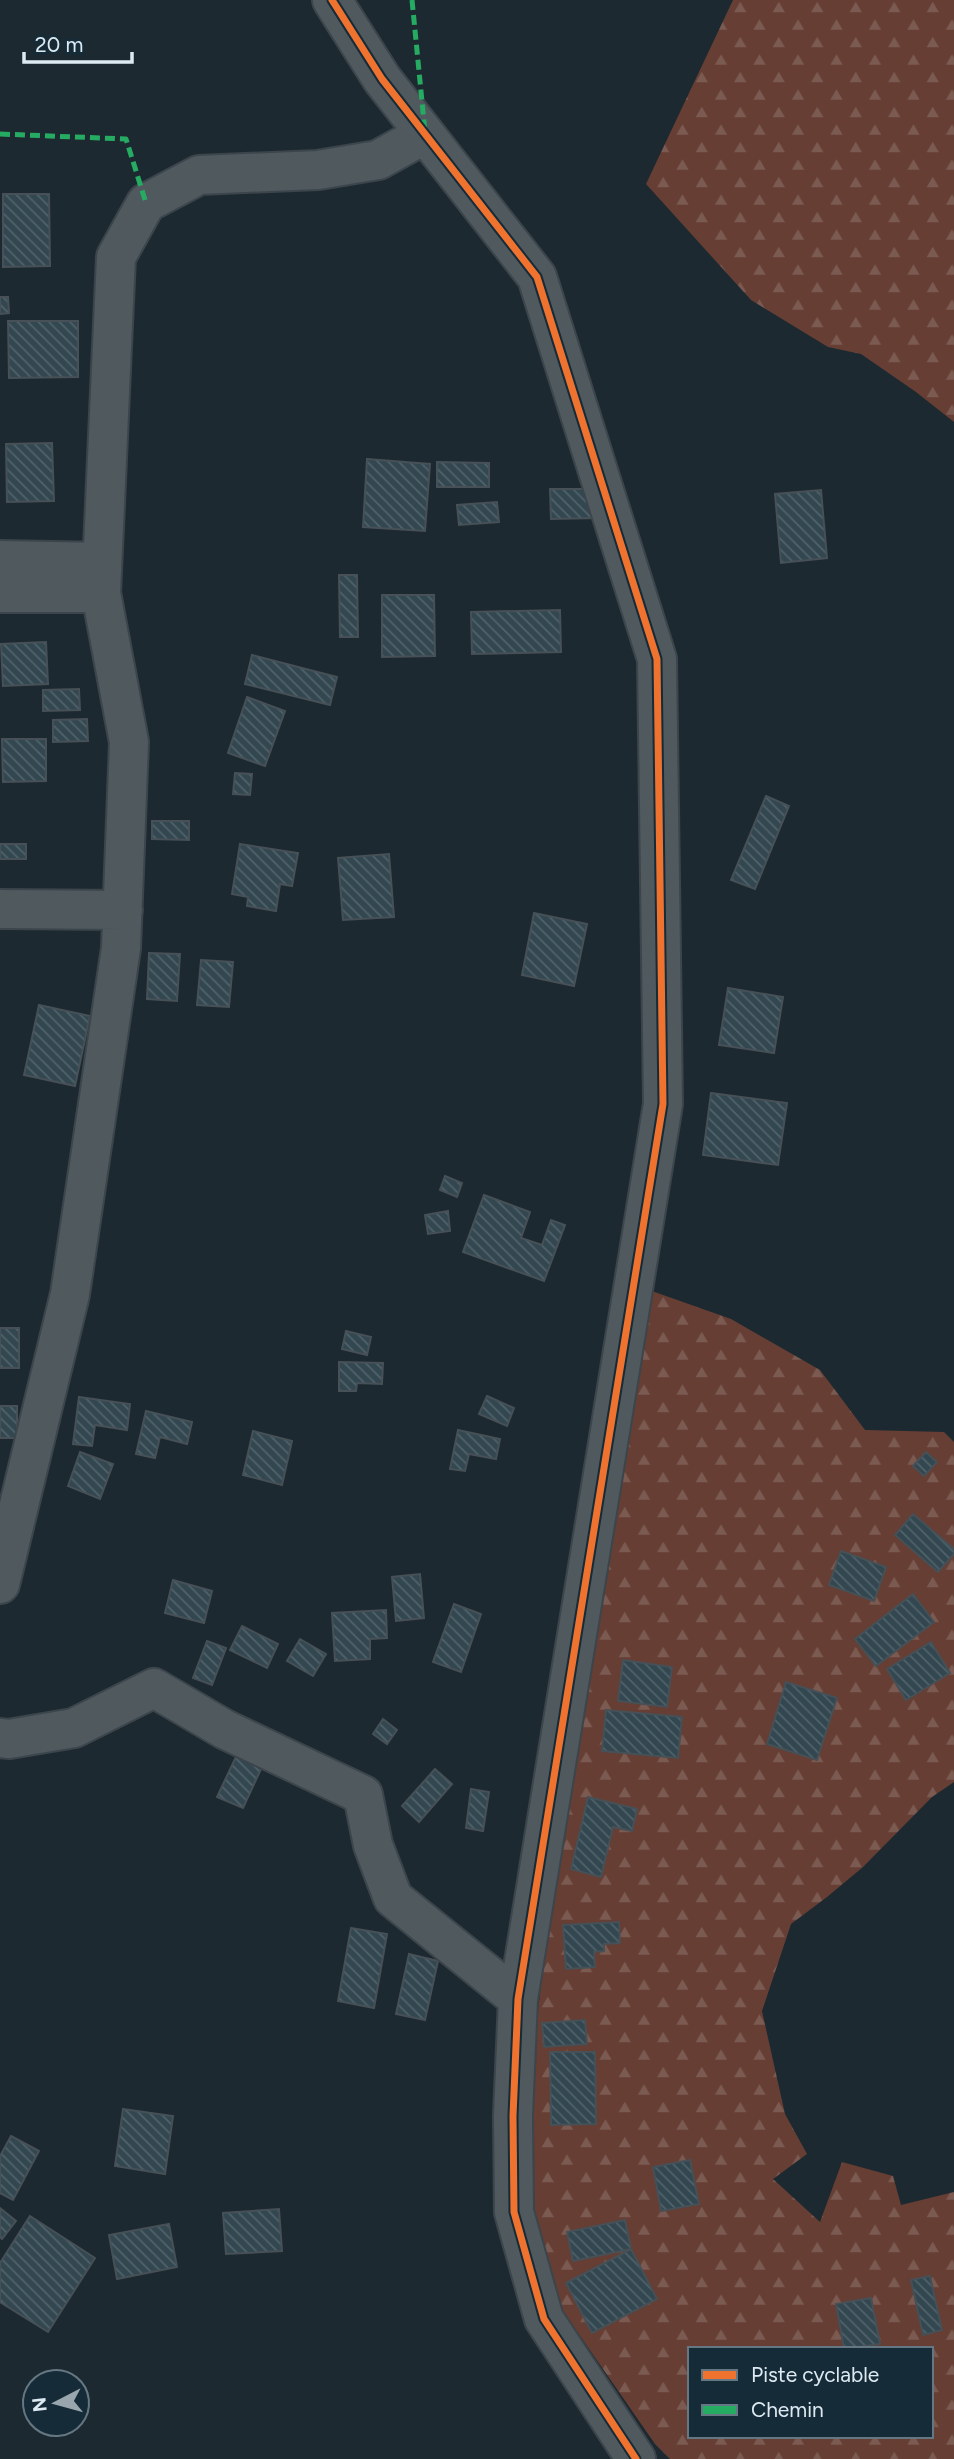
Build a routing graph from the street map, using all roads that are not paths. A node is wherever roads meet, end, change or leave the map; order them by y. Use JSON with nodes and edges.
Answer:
{"nodes":[{"id":1,"x":332,"y":0,"type":"edge"},
{"id":2,"x":425,"y":134,"type":"junction"},
{"id":3,"x":0,"y":560,"type":"edge"},
{"id":4,"x":102,"y":578,"type":"junction"},
{"id":5,"x":0,"y":593,"type":"edge"},
{"id":6,"x":0,"y":909,"type":"edge"},
{"id":7,"x":123,"y":910,"type":"junction"},
{"id":8,"x":0,"y":1584,"type":"edge"},
{"id":9,"x":0,"y":1738,"type":"edge"},
{"id":10,"x":518,"y":1999,"type":"junction"},
{"id":11,"x":636,"y":2459,"type":"edge"}],
"edges":[{"from":1,"to":2,"type":"street"},
{"from":2,"to":4,"type":"street"},
{"from":2,"to":10,"type":"street"},
{"from":3,"to":4,"type":"street"},
{"from":4,"to":5,"type":"street"},
{"from":4,"to":7,"type":"street"},
{"from":6,"to":7,"type":"street"},
{"from":7,"to":8,"type":"street"},
{"from":9,"to":10,"type":"street"},
{"from":10,"to":11,"type":"street"}]}
